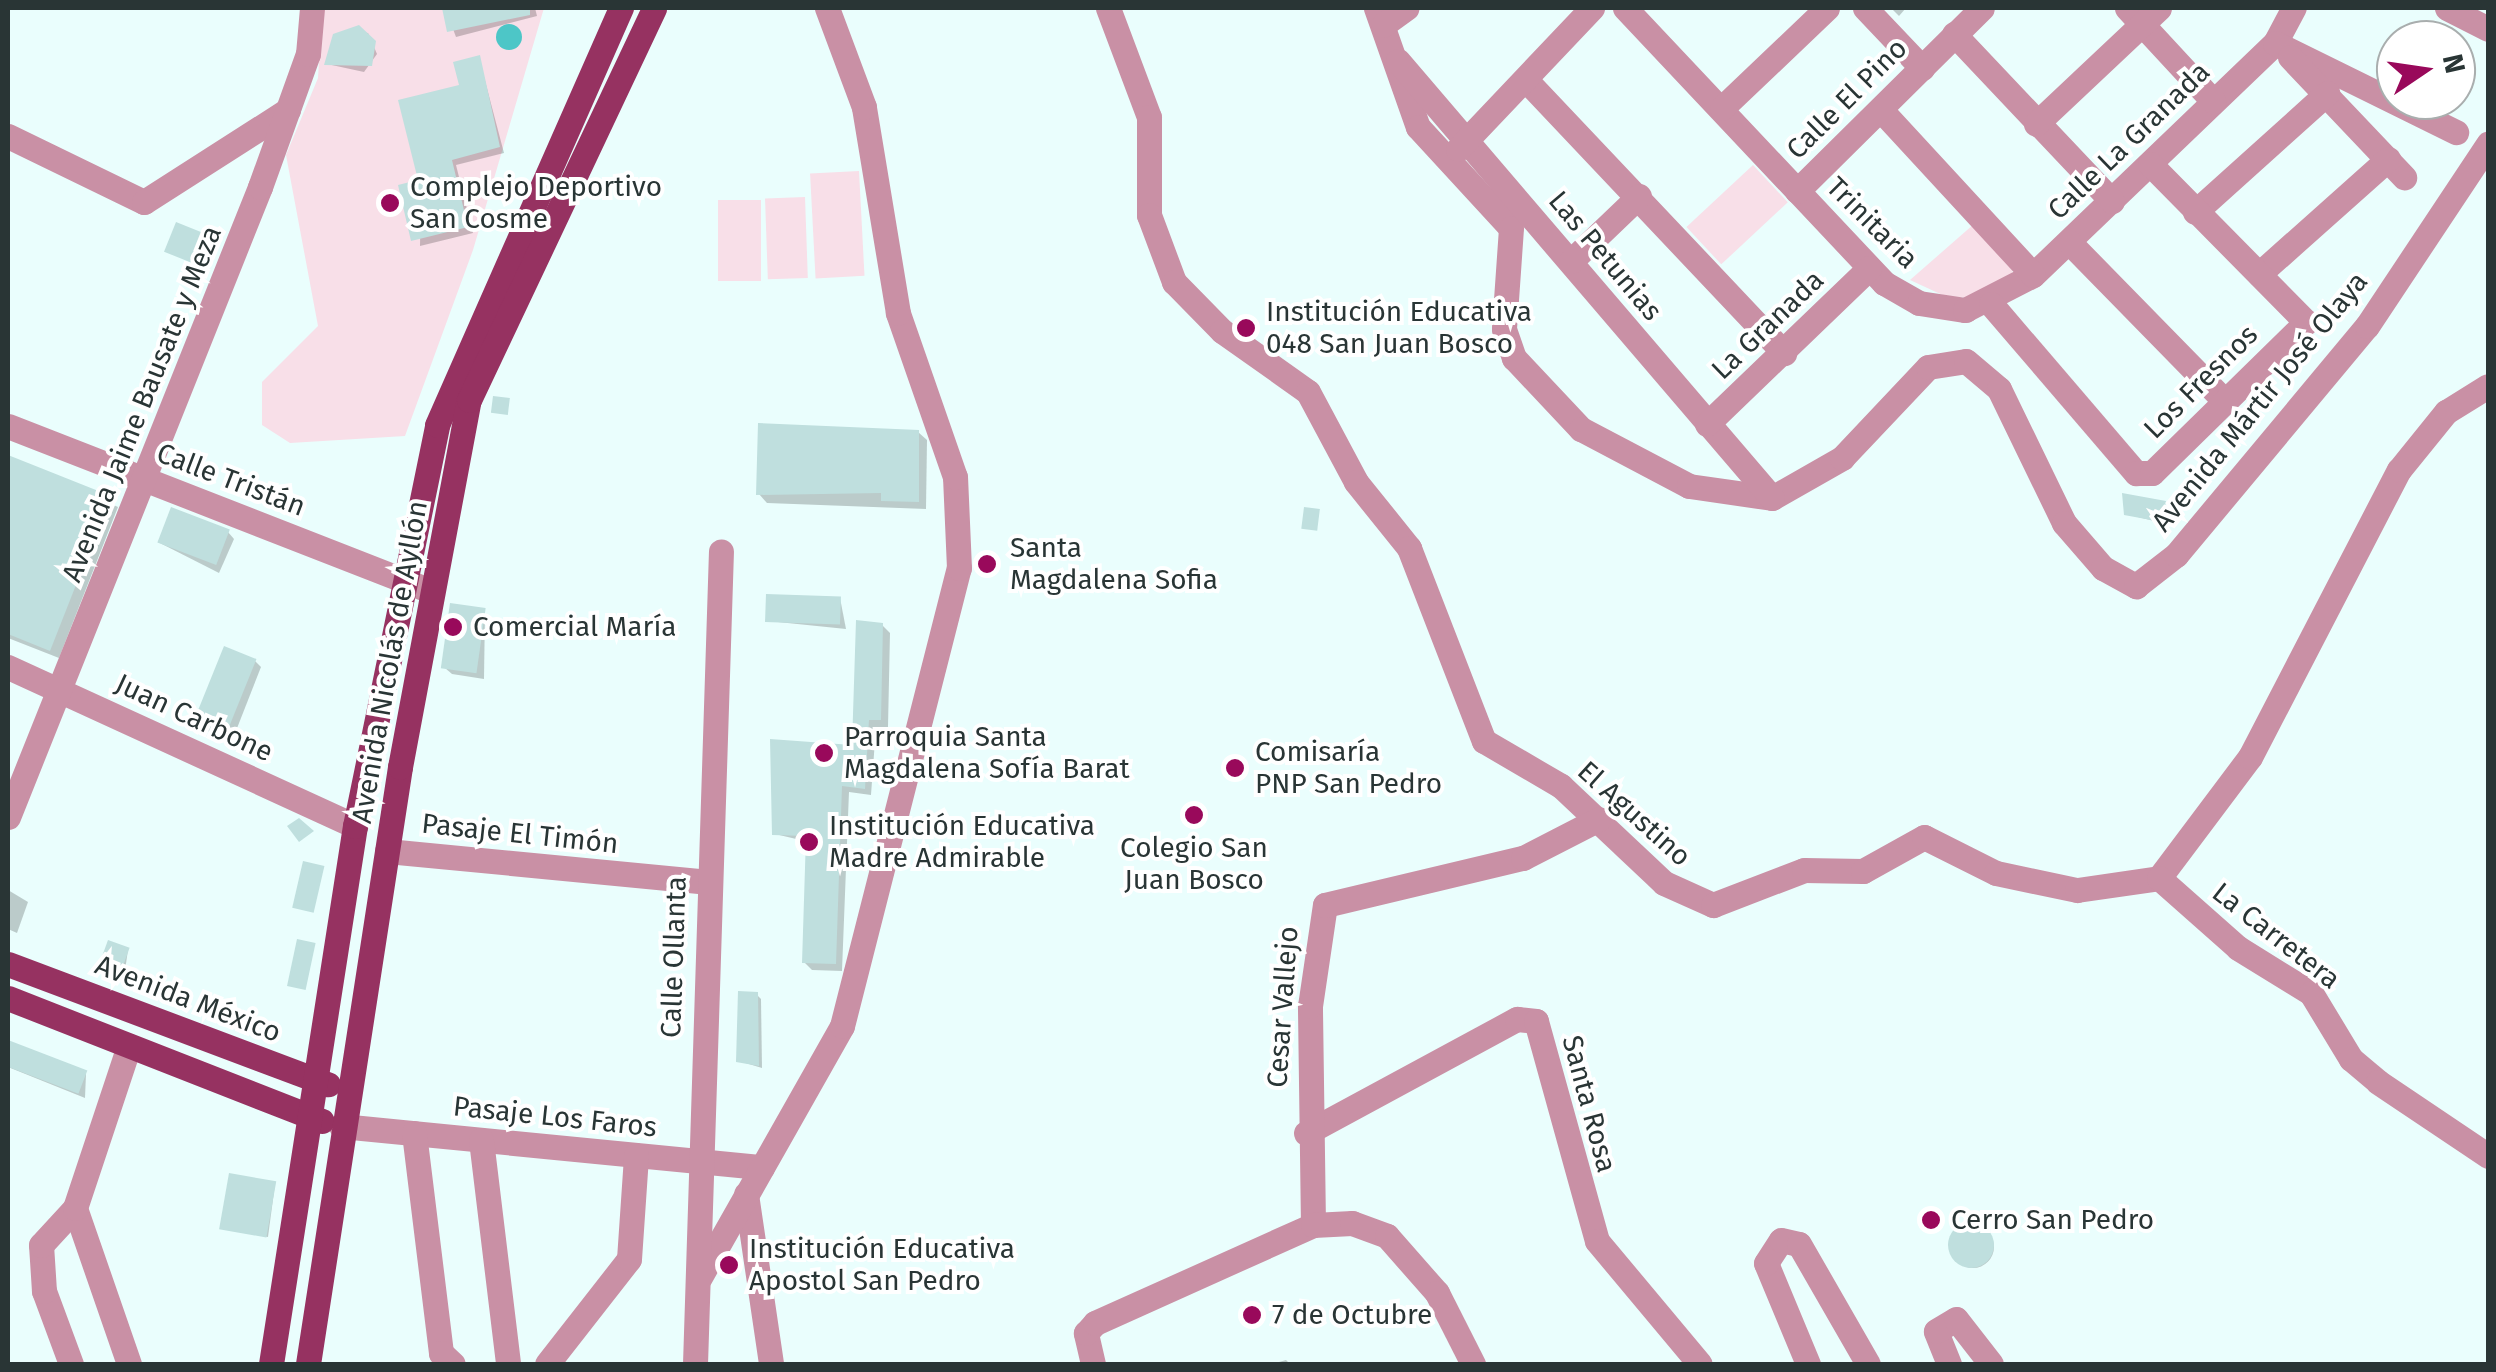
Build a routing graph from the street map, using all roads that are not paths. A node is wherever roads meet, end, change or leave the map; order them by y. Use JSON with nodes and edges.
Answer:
{"nodes":[{"id":1,"x":312,"y":8,"type":"edge"},
{"id":2,"x":621,"y":8,"type":"edge"},
{"id":3,"x":654,"y":8,"type":"edge"},
{"id":4,"x":827,"y":8,"type":"edge"},
{"id":5,"x":1108,"y":8,"type":"edge"},
{"id":6,"x":1406,"y":8,"type":"edge"},
{"id":7,"x":1592,"y":8,"type":"edge"},
{"id":8,"x":1827,"y":8,"type":"edge"},
{"id":9,"x":1865,"y":8,"type":"edge"},
{"id":10,"x":1982,"y":8,"type":"edge"},
{"id":11,"x":2294,"y":8,"type":"edge"},
{"id":12,"x":2447,"y":8,"type":"edge"},
{"id":13,"x":1641,"y":13,"type":"edge"},
{"id":14,"x":2142,"y":13,"type":"edge"},
{"id":15,"x":1380,"y":16,"type":"edge"},
{"id":16,"x":2488,"y":30,"type":"edge"},
{"id":17,"x":1954,"y":34,"type":"junction"},
{"id":18,"x":2276,"y":43,"type":"junction"},
{"id":19,"x":1392,"y":53,"type":"junction"},
{"id":20,"x":1922,"y":68,"type":"junction"},
{"id":21,"x":1526,"y":80,"type":"junction"},
{"id":22,"x":2327,"y":92,"type":"junction"},
{"id":23,"x":2212,"y":101,"type":"junction"},
{"id":24,"x":1722,"y":108,"type":"junction"},
{"id":25,"x":288,"y":110,"type":"junction"},
{"id":26,"x":1881,"y":110,"type":"junction"},
{"id":27,"x":2036,"y":124,"type":"junction"},
{"id":28,"x":2456,"y":132,"type":"dead end"},
{"id":29,"x":8,"y":136,"type":"edge"},
{"id":30,"x":1467,"y":140,"type":"junction"},
{"id":31,"x":2488,"y":144,"type":"edge"},
{"id":32,"x":1444,"y":162,"type":"junction"},
{"id":33,"x":2150,"y":164,"type":"junction"},
{"id":34,"x":1797,"y":191,"type":"junction"},
{"id":35,"x":1640,"y":196,"type":"junction"},
{"id":36,"x":2112,"y":200,"type":"junction"},
{"id":37,"x":2195,"y":212,"type":"junction"},
{"id":38,"x":2069,"y":242,"type":"junction"},
{"id":39,"x":1571,"y":260,"type":"junction"},
{"id":40,"x":1869,"y":268,"type":"junction"},
{"id":41,"x":2260,"y":274,"type":"junction"},
{"id":42,"x":2033,"y":275,"type":"junction"},
{"id":43,"x":1991,"y":304,"type":"junction"},
{"id":44,"x":1784,"y":354,"type":"junction"},
{"id":45,"x":2488,"y":386,"type":"edge"},
{"id":46,"x":2222,"y":398,"type":"junction"},
{"id":47,"x":1707,"y":424,"type":"junction"},
{"id":48,"x":8,"y":426,"type":"edge"},
{"id":49,"x":145,"y":478,"type":"junction"},
{"id":50,"x":1772,"y":498,"type":"junction"},
{"id":51,"x":722,"y":551,"type":"dead end"},
{"id":52,"x":399,"y":578,"type":"junction"},
{"id":53,"x":432,"y":591,"type":"junction"},
{"id":54,"x":8,"y":667,"type":"edge"},
{"id":55,"x":61,"y":689,"type":"junction"},
{"id":56,"x":8,"y":817,"type":"edge"},
{"id":57,"x":1599,"y":819,"type":"junction"},
{"id":58,"x":354,"y":826,"type":"junction"},
{"id":59,"x":387,"y":851,"type":"junction"},
{"id":60,"x":2159,"y":878,"type":"junction"},
{"id":61,"x":707,"y":882,"type":"junction"},
{"id":62,"x":8,"y":964,"type":"edge"},
{"id":63,"x":8,"y":998,"type":"edge"},
{"id":64,"x":129,"y":1046,"type":"junction"},
{"id":65,"x":314,"y":1079,"type":"junction"},
{"id":66,"x":347,"y":1090,"type":"junction"},
{"id":67,"x":308,"y":1117,"type":"junction"},
{"id":68,"x":341,"y":1126,"type":"junction"},
{"id":69,"x":414,"y":1133,"type":"junction"},
{"id":70,"x":1306,"y":1133,"type":"junction"},
{"id":71,"x":481,"y":1140,"type":"junction"},
{"id":72,"x":636,"y":1155,"type":"junction"},
{"id":73,"x":2488,"y":1156,"type":"edge"},
{"id":74,"x":695,"y":1161,"type":"junction"},
{"id":75,"x":762,"y":1167,"type":"junction"},
{"id":76,"x":746,"y":1194,"type":"junction"},
{"id":77,"x":75,"y":1208,"type":"junction"},
{"id":78,"x":1313,"y":1225,"type":"junction"},
{"id":79,"x":700,"y":1276,"type":"junction"},
{"id":80,"x":449,"y":1363,"type":"edge"},
{"id":81,"x":71,"y":1364,"type":"edge"},
{"id":82,"x":129,"y":1364,"type":"edge"},
{"id":83,"x":270,"y":1364,"type":"edge"},
{"id":84,"x":308,"y":1364,"type":"edge"},
{"id":85,"x":508,"y":1364,"type":"edge"},
{"id":86,"x":547,"y":1364,"type":"edge"},
{"id":87,"x":695,"y":1364,"type":"edge"},
{"id":88,"x":771,"y":1364,"type":"edge"},
{"id":89,"x":1093,"y":1364,"type":"edge"},
{"id":90,"x":1473,"y":1364,"type":"edge"},
{"id":91,"x":1700,"y":1364,"type":"edge"},
{"id":92,"x":1808,"y":1364,"type":"edge"},
{"id":93,"x":1868,"y":1364,"type":"edge"},
{"id":94,"x":1949,"y":1364,"type":"edge"},
{"id":95,"x":1991,"y":1364,"type":"edge"}],
"edges":[{"from":1,"to":25,"type":"street","name":"Avenida Jaime Bausate y Meza"},
{"from":2,"to":52,"type":"main road","name":"Avenida Nicolás de Ayllón"},
{"from":3,"to":53,"type":"main road","name":"Avenida Nicolás de Ayllón"},
{"from":4,"to":75,"type":"street"},
{"from":5,"to":57,"type":"street","name":"El Agustino"},
{"from":6,"to":15,"type":"street"},
{"from":7,"to":21,"type":"street"},
{"from":8,"to":24,"type":"street"},
{"from":9,"to":20,"type":"street"},
{"from":10,"to":17,"type":"street","name":"Calle El Pino"},
{"from":11,"to":18,"type":"street","name":"Calle La Granada"},
{"from":12,"to":16,"type":"street"},
{"from":13,"to":24,"type":"street","name":"Trinitaria"},
{"from":14,"to":23,"type":"street"},
{"from":14,"to":27,"type":"street"},
{"from":15,"to":19,"type":"street"},
{"from":17,"to":20,"type":"street","name":"Calle El Pino"},
{"from":17,"to":27,"type":"street"},
{"from":18,"to":22,"type":"street"},
{"from":18,"to":23,"type":"street","name":"Calle La Granada"},
{"from":18,"to":28,"type":"street"},
{"from":19,"to":30,"type":"street","name":"Las Petunias"},
{"from":19,"to":32,"type":"street"},
{"from":20,"to":26,"type":"street","name":"Calle El Pino"},
{"from":21,"to":30,"type":"street"},
{"from":21,"to":35,"type":"street"},
{"from":22,"to":37,"type":"street"},
{"from":22,"to":41,"type":"street"},
{"from":23,"to":33,"type":"street","name":"Calle La Granada"},
{"from":24,"to":34,"type":"street","name":"Trinitaria"},
{"from":25,"to":29,"type":"street"},
{"from":25,"to":49,"type":"street","name":"Avenida Jaime Bausate y Meza"},
{"from":26,"to":34,"type":"street","name":"Calle El Pino"},
{"from":26,"to":42,"type":"street"},
{"from":27,"to":36,"type":"street"},
{"from":30,"to":32,"type":"street"},
{"from":30,"to":39,"type":"street","name":"Las Petunias"},
{"from":31,"to":50,"type":"street","name":"Avenida Mártir José Olaya"},
{"from":32,"to":50,"type":"street"},
{"from":33,"to":36,"type":"street","name":"Calle La Granada"},
{"from":33,"to":37,"type":"street"},
{"from":34,"to":40,"type":"street","name":"Trinitaria"},
{"from":35,"to":39,"type":"street"},
{"from":35,"to":44,"type":"street"},
{"from":36,"to":38,"type":"street","name":"Calle La Granada"},
{"from":37,"to":41,"type":"street"},
{"from":38,"to":42,"type":"street","name":"Calle La Granada"},
{"from":38,"to":46,"type":"street"},
{"from":39,"to":47,"type":"street","name":"Las Petunias"},
{"from":40,"to":43,"type":"street","name":"Trinitaria"},
{"from":40,"to":44,"type":"street","name":"La Granada"},
{"from":41,"to":46,"type":"street","name":"Los Fresnos"},
{"from":42,"to":43,"type":"street","name":"Calle La Granada"},
{"from":43,"to":46,"type":"street","name":"Los Fresnos"},
{"from":44,"to":47,"type":"street","name":"La Granada"},
{"from":45,"to":60,"type":"street"},
{"from":47,"to":50,"type":"street","name":"Las Petunias"},
{"from":48,"to":49,"type":"street","name":"Calle Tristán"},
{"from":49,"to":52,"type":"street","name":"Calle Tristán"},
{"from":49,"to":55,"type":"street","name":"Avenida Jaime Bausate y Meza"},
{"from":51,"to":61,"type":"street","name":"Calle Ollanta"},
{"from":52,"to":53,"type":"street","name":"Calle Tristán"},
{"from":52,"to":58,"type":"main road","name":"Avenida Nicolás de Ayllón"},
{"from":53,"to":59,"type":"main road","name":"Avenida Nicolás de Ayllón"},
{"from":54,"to":55,"type":"street","name":"Juan Carbone"},
{"from":55,"to":56,"type":"street","name":"Avenida Jaime Bausate y Meza"},
{"from":55,"to":58,"type":"street","name":"Juan Carbone"},
{"from":57,"to":60,"type":"street","name":"El Agustino"},
{"from":57,"to":70,"type":"street","name":"Cesar Vallejo"},
{"from":58,"to":65,"type":"main road","name":"Avenida Nicolás de Ayllón"},
{"from":59,"to":61,"type":"street","name":"Pasaje El Timón"},
{"from":59,"to":66,"type":"main road","name":"Avenida Nicolás de Ayllón"},
{"from":60,"to":73,"type":"street","name":"La Carretera"},
{"from":61,"to":74,"type":"street","name":"Calle Ollanta"},
{"from":62,"to":65,"type":"main road","name":"Avenida México"},
{"from":63,"to":64,"type":"main road"},
{"from":64,"to":67,"type":"main road"},
{"from":64,"to":77,"type":"street"},
{"from":65,"to":66,"type":"main road","name":"Avenida México"},
{"from":65,"to":67,"type":"main road","name":"Avenida Nicolás de Ayllón"},
{"from":66,"to":68,"type":"main road","name":"Avenida Nicolás de Ayllón"},
{"from":67,"to":68,"type":"main road"},
{"from":67,"to":83,"type":"main road","name":"Avenida Nicolás de Ayllón"},
{"from":68,"to":69,"type":"street","name":"Pasaje Los Faros"},
{"from":68,"to":84,"type":"main road","name":"Avenida Nicolás de Ayllón"},
{"from":69,"to":71,"type":"street","name":"Pasaje Los Faros"},
{"from":69,"to":80,"type":"street"},
{"from":70,"to":78,"type":"street","name":"Cesar Vallejo"},
{"from":70,"to":91,"type":"street","name":"Santa Rosa"},
{"from":71,"to":72,"type":"street","name":"Pasaje Los Faros"},
{"from":71,"to":85,"type":"street"},
{"from":72,"to":74,"type":"street","name":"Pasaje Los Faros"},
{"from":72,"to":86,"type":"street"},
{"from":74,"to":75,"type":"street","name":"Pasaje Los Faros"},
{"from":74,"to":79,"type":"street","name":"Calle Ollanta"},
{"from":75,"to":76,"type":"street"},
{"from":76,"to":79,"type":"street"},
{"from":76,"to":88,"type":"street"},
{"from":77,"to":81,"type":"street"},
{"from":77,"to":82,"type":"street"},
{"from":78,"to":89,"type":"street"},
{"from":78,"to":90,"type":"street"},
{"from":79,"to":87,"type":"street","name":"Calle Ollanta"},
{"from":92,"to":93,"type":"street"},
{"from":94,"to":95,"type":"street"}]}
